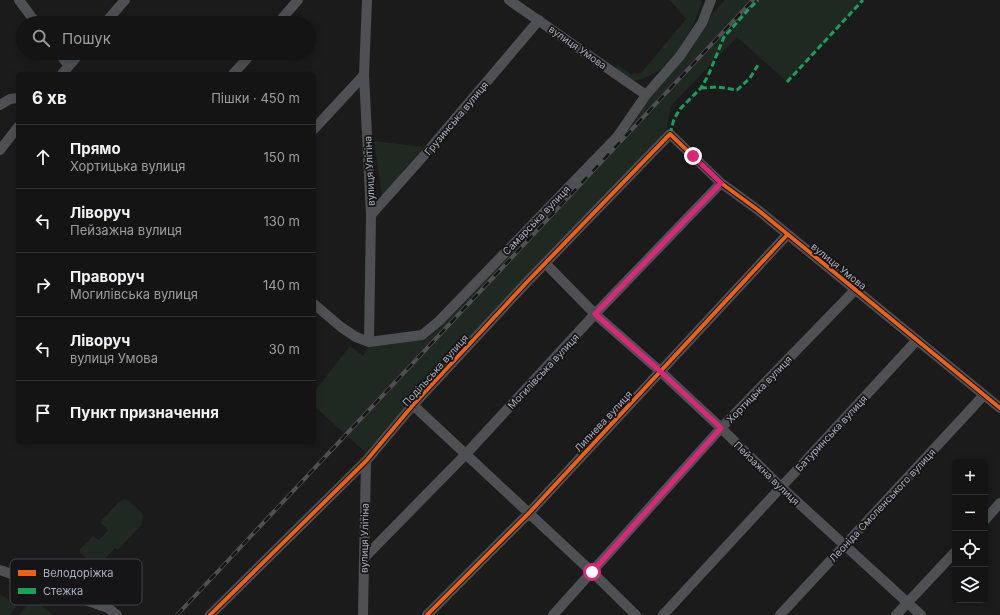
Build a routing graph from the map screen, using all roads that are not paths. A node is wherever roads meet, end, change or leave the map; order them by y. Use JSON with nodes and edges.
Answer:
{"nodes":[{"id":1,"x":19,"y":0,"type":"edge"},
{"id":2,"x":125,"y":0,"type":"edge"},
{"id":3,"x":298,"y":0,"type":"edge"},
{"id":4,"x":367,"y":0,"type":"edge"},
{"id":5,"x":509,"y":0,"type":"edge"},
{"id":6,"x":711,"y":0,"type":"edge"},
{"id":7,"x":31,"y":16,"type":"edge"},
{"id":8,"x":111,"y":16,"type":"edge"},
{"id":9,"x":284,"y":16,"type":"edge"},
{"id":10,"x":538,"y":20,"type":"junction"},
{"id":11,"x":61,"y":60,"type":"edge"},
{"id":12,"x":74,"y":60,"type":"edge"},
{"id":13,"x":246,"y":60,"type":"edge"},
{"id":14,"x":65,"y":70,"type":"edge"},
{"id":15,"x":235,"y":72,"type":"edge"},
{"id":16,"x":364,"y":75,"type":"junction"},
{"id":17,"x":646,"y":95,"type":"junction"},
{"id":18,"x":16,"y":98,"type":"edge"},
{"id":19,"x":0,"y":105,"type":"edge"},
{"id":20,"x":316,"y":127,"type":"edge"},
{"id":21,"x":16,"y":130,"type":"edge"},
{"id":22,"x":670,"y":134,"type":"joint"},
{"id":23,"x":0,"y":150,"type":"edge"},
{"id":24,"x":721,"y":183,"type":"junction"},
{"id":25,"x":371,"y":215,"type":"junction"},
{"id":26,"x":787,"y":235,"type":"junction"},
{"id":27,"x":545,"y":263,"type":"junction"},
{"id":28,"x":855,"y":290,"type":"junction"},
{"id":29,"x":316,"y":306,"type":"edge"},
{"id":30,"x":595,"y":314,"type":"junction"},
{"id":31,"x":917,"y":340,"type":"junction"},
{"id":32,"x":369,"y":342,"type":"junction"},
{"id":33,"x":660,"y":371,"type":"junction"},
{"id":34,"x":984,"y":395,"type":"junction"},
{"id":35,"x":413,"y":405,"type":"junction"},
{"id":36,"x":1000,"y":408,"type":"edge"},
{"id":37,"x":721,"y":428,"type":"junction"},
{"id":38,"x":466,"y":454,"type":"junction"},
{"id":39,"x":366,"y":461,"type":"junction"},
{"id":40,"x":781,"y":487,"type":"junction"},
{"id":41,"x":1000,"y":503,"type":"edge"},
{"id":42,"x":528,"y":513,"type":"junction"},
{"id":43,"x":988,"y":517,"type":"edge"},
{"id":44,"x":844,"y":546,"type":"junction"},
{"id":45,"x":952,"y":555,"type":"edge"},
{"id":46,"x":364,"y":558,"type":"junction"},
{"id":47,"x":0,"y":570,"type":"edge"},
{"id":48,"x":592,"y":572,"type":"junction"},
{"id":49,"x":10,"y":574,"type":"edge"},
{"id":50,"x":908,"y":602,"type":"junction"},
{"id":51,"x":99,"y":605,"type":"edge"},
{"id":52,"x":117,"y":615,"type":"edge"},
{"id":53,"x":210,"y":615,"type":"edge"},
{"id":54,"x":363,"y":615,"type":"edge"},
{"id":55,"x":427,"y":615,"type":"edge"},
{"id":56,"x":553,"y":615,"type":"edge"},
{"id":57,"x":636,"y":615,"type":"edge"},
{"id":58,"x":663,"y":615,"type":"edge"},
{"id":59,"x":780,"y":615,"type":"edge"},
{"id":60,"x":896,"y":615,"type":"edge"},
{"id":61,"x":921,"y":615,"type":"edge"}],
"edges":[{"from":1,"to":7,"type":"street"},
{"from":2,"to":8,"type":"street"},
{"from":3,"to":9,"type":"street"},
{"from":4,"to":16,"type":"street","name":"вулиця Улітіна"},
{"from":5,"to":10,"type":"street","name":"вулиця Умова"},
{"from":6,"to":17,"type":"street","name":"Самарська вулиця"},
{"from":10,"to":17,"type":"street","name":"вулиця Умова"},
{"from":10,"to":25,"type":"street","name":"Грузинська вулиця"},
{"from":11,"to":14,"type":"street"},
{"from":12,"to":14,"type":"street"},
{"from":13,"to":15,"type":"street"},
{"from":16,"to":20,"type":"street"},
{"from":16,"to":25,"type":"street","name":"вулиця Улітіна"},
{"from":17,"to":32,"type":"street","name":"Самарська вулиця"},
{"from":18,"to":19,"type":"street"},
{"from":21,"to":23,"type":"street"},
{"from":22,"to":24,"type":"street","name":"вулиця Умова"},
{"from":22,"to":27,"type":"street","name":"Подільська вулиця"},
{"from":24,"to":26,"type":"street","name":"вулиця Умова"},
{"from":24,"to":30,"type":"street","name":"Могилівська вулиця"},
{"from":25,"to":32,"type":"street","name":"вулиця Улітіна"},
{"from":26,"to":28,"type":"street","name":"вулиця Умова"},
{"from":26,"to":33,"type":"street","name":"Липнева вулиця"},
{"from":27,"to":30,"type":"street","name":"Пейзажна вулиця"},
{"from":27,"to":35,"type":"street","name":"Подільська вулиця"},
{"from":28,"to":31,"type":"street","name":"вулиця Умова"},
{"from":28,"to":37,"type":"street","name":"Хортицька вулиця"},
{"from":29,"to":32,"type":"street"},
{"from":30,"to":33,"type":"street","name":"Пейзажна вулиця"},
{"from":30,"to":38,"type":"street","name":"Могилівська вулиця"},
{"from":31,"to":34,"type":"street","name":"вулиця Умова"},
{"from":31,"to":40,"type":"street","name":"Батуринська вулиця"},
{"from":33,"to":37,"type":"street","name":"Пейзажна вулиця"},
{"from":33,"to":42,"type":"street","name":"Липнева вулиця"},
{"from":34,"to":36,"type":"street","name":"вулиця Умова"},
{"from":34,"to":44,"type":"street","name":"Леоніда Смоленського вулиця"},
{"from":35,"to":38,"type":"street"},
{"from":35,"to":39,"type":"street","name":"Подільська вулиця"},
{"from":37,"to":40,"type":"street","name":"Пейзажна вулиця"},
{"from":37,"to":48,"type":"street","name":"Хортицька вулиця"},
{"from":38,"to":42,"type":"street"},
{"from":38,"to":46,"type":"street","name":"Могилівська вулиця"},
{"from":39,"to":46,"type":"street","name":"вулиця Улітіна"},
{"from":39,"to":53,"type":"street","name":"Подільська вулиця"},
{"from":40,"to":44,"type":"street","name":"Пейзажна вулиця"},
{"from":40,"to":58,"type":"street","name":"Батуринська вулиця"},
{"from":41,"to":43,"type":"street"},
{"from":42,"to":48,"type":"street"},
{"from":42,"to":55,"type":"street","name":"Липнева вулиця"},
{"from":44,"to":50,"type":"street","name":"Пейзажна вулиця"},
{"from":44,"to":59,"type":"street","name":"Леоніда Смоленського вулиця"},
{"from":45,"to":50,"type":"street"},
{"from":46,"to":54,"type":"street","name":"вулиця Улітіна"},
{"from":47,"to":49,"type":"street"},
{"from":48,"to":56,"type":"street","name":"Хортицька вулиця"},
{"from":48,"to":57,"type":"street"},
{"from":50,"to":60,"type":"street"},
{"from":50,"to":61,"type":"street","name":"Пейзажна вулиця"},
{"from":51,"to":52,"type":"street"}]}
